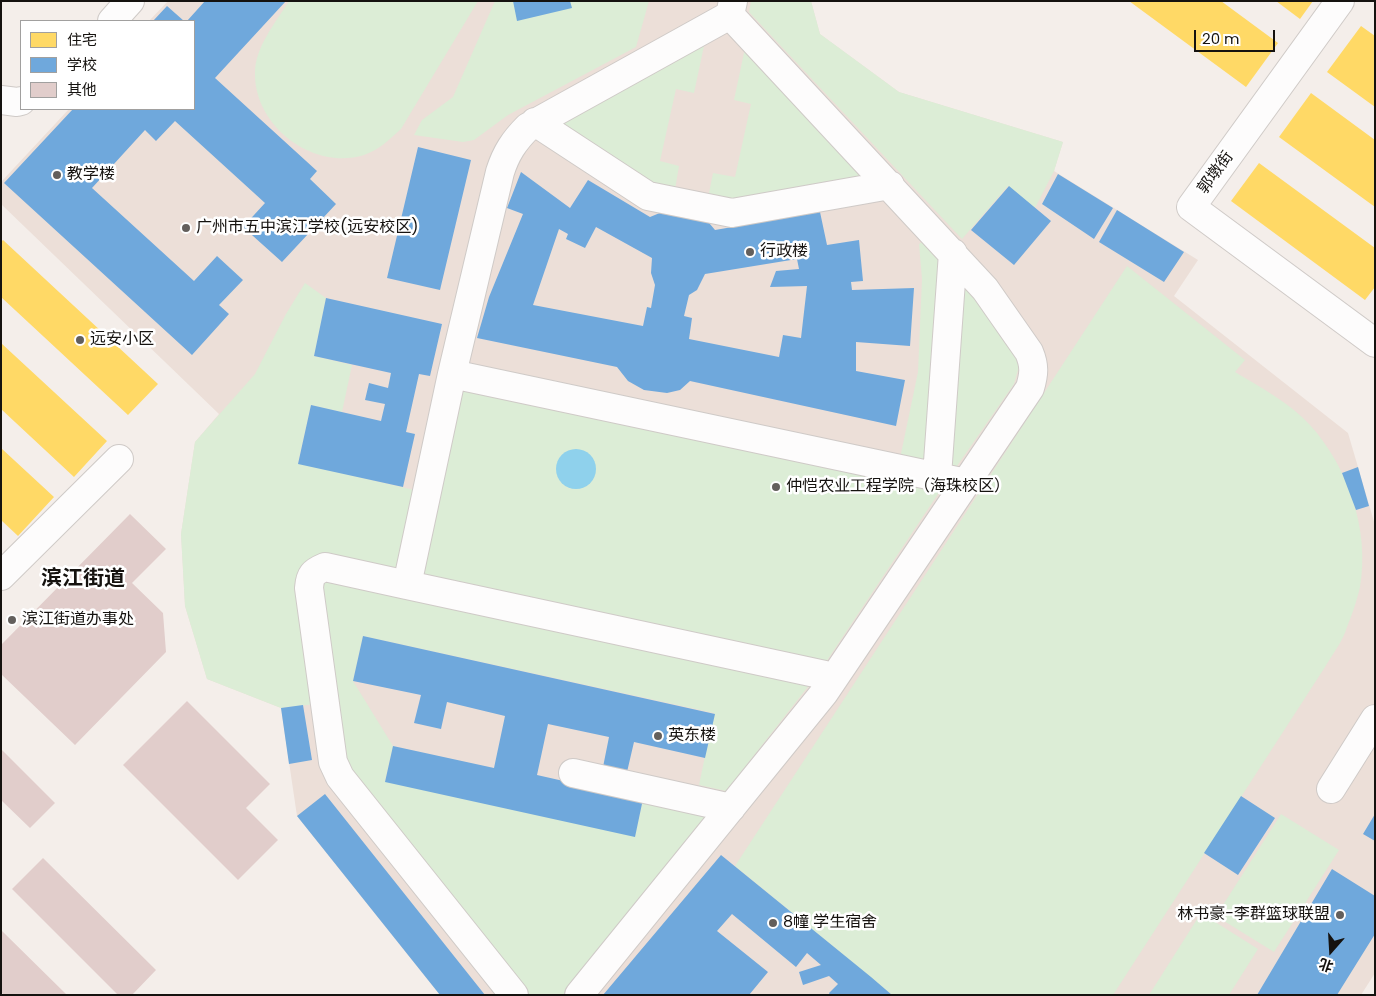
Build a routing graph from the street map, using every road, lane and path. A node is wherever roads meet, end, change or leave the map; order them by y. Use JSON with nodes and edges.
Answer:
{"nodes":[{"id":1,"x":130,"y":1,"type":"edge"},
{"id":2,"x":1340,"y":1,"type":"edge"},
{"id":3,"x":732,"y":8,"type":"edge"},
{"id":4,"x":113,"y":20,"type":"edge"},
{"id":5,"x":1,"y":100,"type":"edge"},
{"id":6,"x":20,"y":101,"type":"edge"},
{"id":7,"x":535,"y":122,"type":"junction"},
{"id":8,"x":890,"y":185,"type":"junction"},
{"id":9,"x":953,"y":253,"type":"junction"},
{"id":10,"x":1375,"y":343,"type":"edge"},
{"id":11,"x":452,"y":374,"type":"junction"},
{"id":12,"x":119,"y":459,"type":"dead end"},
{"id":13,"x":937,"y":476,"type":"junction"},
{"id":14,"x":966,"y":483,"type":"junction"},
{"id":15,"x":1,"y":576,"type":"edge"},
{"id":16,"x":407,"y":585,"type":"junction"},
{"id":17,"x":834,"y":677,"type":"junction"},
{"id":18,"x":1375,"y":719,"type":"edge"},
{"id":19,"x":573,"y":774,"type":"dead end"},
{"id":20,"x":1331,"y":789,"type":"dead end"},
{"id":21,"x":731,"y":808,"type":"junction"},
{"id":22,"x":514,"y":995,"type":"edge"},
{"id":23,"x":579,"y":995,"type":"edge"}],
"edges":[{"from":1,"to":4,"type":"street"},
{"from":2,"to":10,"type":"street","name":"郭墩街"},
{"from":3,"to":7,"type":"street"},
{"from":3,"to":8,"type":"street"},
{"from":5,"to":6,"type":"street"},
{"from":7,"to":8,"type":"street"},
{"from":7,"to":11,"type":"street"},
{"from":8,"to":9,"type":"street"},
{"from":9,"to":13,"type":"street"},
{"from":9,"to":14,"type":"street"},
{"from":11,"to":13,"type":"street"},
{"from":11,"to":16,"type":"street"},
{"from":12,"to":15,"type":"street"},
{"from":13,"to":14,"type":"street"},
{"from":14,"to":17,"type":"street"},
{"from":16,"to":17,"type":"street"},
{"from":16,"to":22,"type":"street"},
{"from":17,"to":21,"type":"street"},
{"from":18,"to":20,"type":"street"},
{"from":19,"to":21,"type":"street"},
{"from":21,"to":23,"type":"street"}]}
